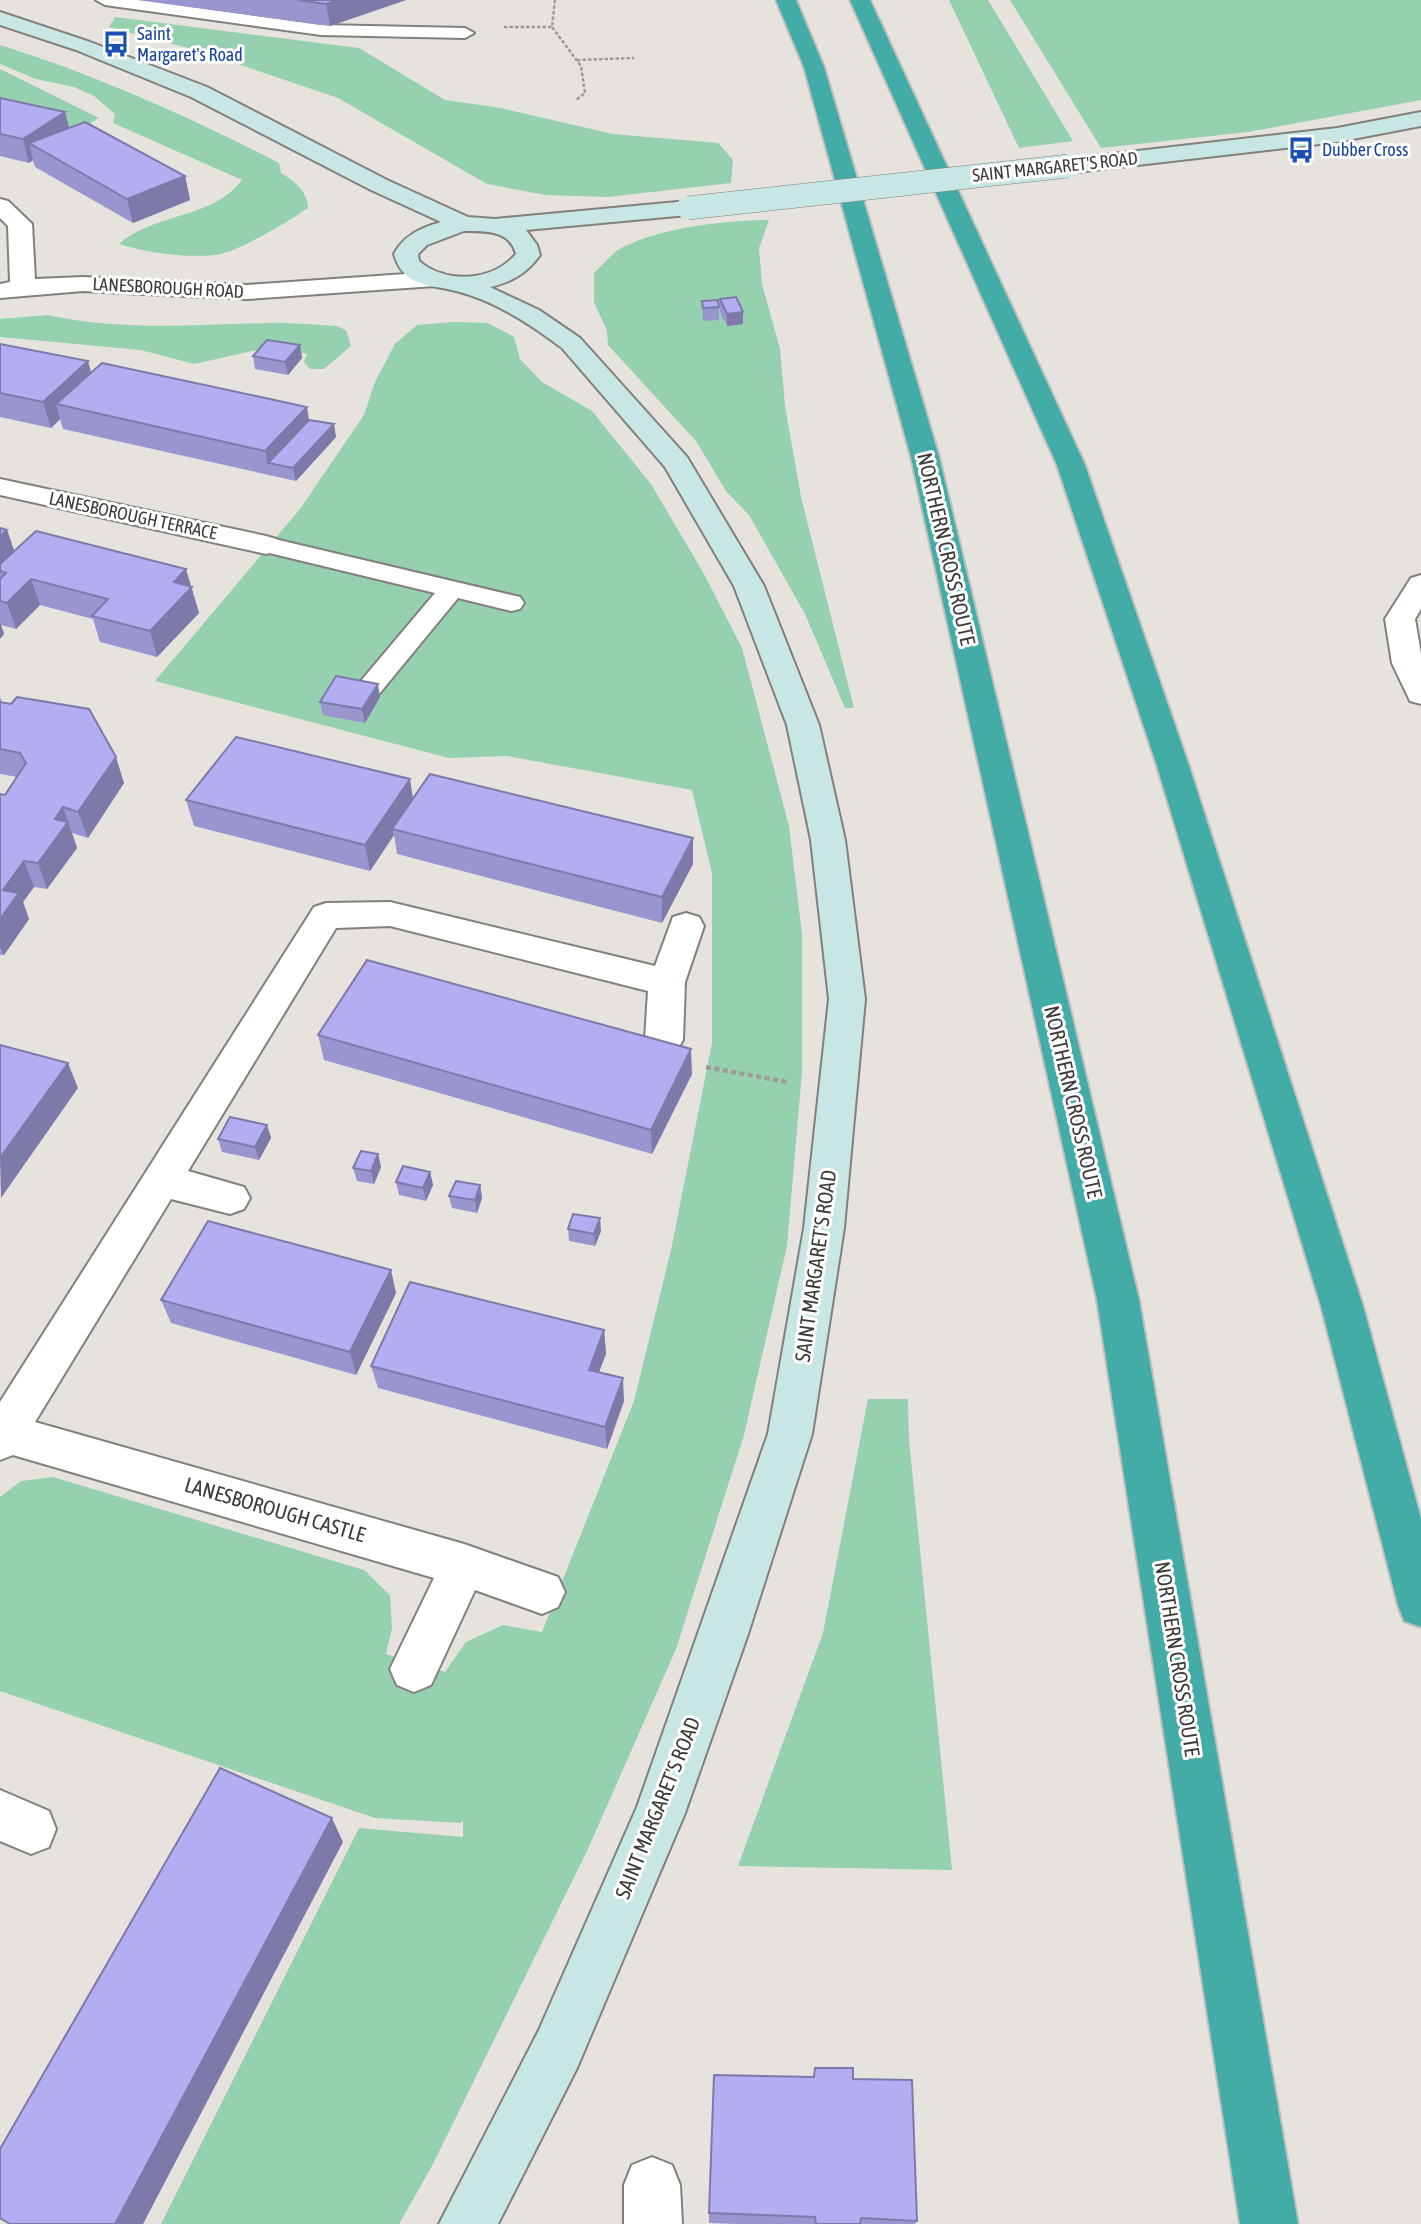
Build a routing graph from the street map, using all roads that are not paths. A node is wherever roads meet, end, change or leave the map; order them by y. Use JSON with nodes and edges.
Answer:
{"nodes":[{"id":1,"x":105,"y":0,"type":"edge"},
{"id":2,"x":786,"y":0,"type":"edge"},
{"id":3,"x":860,"y":0,"type":"edge"},
{"id":4,"x":0,"y":18,"type":"edge"},
{"id":5,"x":465,"y":33,"type":"dead end"},
{"id":6,"x":1421,"y":119,"type":"edge"},
{"id":7,"x":379,"y":185,"type":"junction"},
{"id":8,"x":0,"y":206,"type":"edge"},
{"id":9,"x":688,"y":208,"type":"junction"},
{"id":10,"x":464,"y":224,"type":"junction"},
{"id":11,"x":496,"y":226,"type":"junction"},
{"id":12,"x":405,"y":238,"type":"junction"},
{"id":13,"x":577,"y":241,"type":"dead end"},
{"id":14,"x":552,"y":248,"type":"dead end"},
{"id":15,"x":525,"y":260,"type":"junction"},
{"id":16,"x":445,"y":281,"type":"junction"},
{"id":17,"x":336,"y":285,"type":"junction"},
{"id":18,"x":12,"y":289,"type":"edge"},
{"id":19,"x":552,"y":326,"type":"junction"},
{"id":20,"x":0,"y":486,"type":"edge"},
{"id":21,"x":266,"y":545,"type":"joint"},
{"id":22,"x":1421,"y":584,"type":"edge"},
{"id":23,"x":452,"y":589,"type":"junction"},
{"id":24,"x":511,"y":603,"type":"dead end"},
{"id":25,"x":369,"y":688,"type":"edge"},
{"id":26,"x":1421,"y":694,"type":"edge"},
{"id":27,"x":686,"y":926,"type":"dead end"},
{"id":28,"x":667,"y":982,"type":"junction"},
{"id":29,"x":664,"y":1040,"type":"edge"},
{"id":30,"x":160,"y":1180,"type":"junction"},
{"id":31,"x":230,"y":1198,"type":"dead end"},
{"id":32,"x":3,"y":1437,"type":"edge"},
{"id":33,"x":464,"y":1565,"type":"junction"},
{"id":34,"x":542,"y":1592,"type":"dead end"},
{"id":35,"x":1421,"y":1605,"type":"edge"},
{"id":36,"x":414,"y":1669,"type":"dead end"},
{"id":37,"x":468,"y":2224,"type":"edge"},
{"id":38,"x":1269,"y":2224,"type":"edge"}],
"edges":[{"from":1,"to":5,"type":"lane"},
{"from":2,"to":38,"type":"highway","name":"NORTHERN CROSS ROUTE"},
{"from":3,"to":35,"type":"highway"},
{"from":4,"to":7,"type":"main road"},
{"from":6,"to":9,"type":"main road","name":"SAINT MARGARET'S ROAD","bridge":true},
{"from":7,"to":10,"type":"main road"},
{"from":7,"to":12,"type":"main road"},
{"from":8,"to":18,"type":"street"},
{"from":9,"to":11,"type":"main road","name":"SAINT MARGARET'S ROAD"},
{"from":9,"to":13,"type":"main road","name":"SAINT MARGARET'S ROAD"},
{"from":10,"to":11,"type":"main road","name":"SAINT MARGARET'S ROAD"},
{"from":10,"to":12,"type":"main road"},
{"from":11,"to":15,"type":"main road"},
{"from":12,"to":16,"type":"main road","name":"SAINT MARGARET'S ROAD"},
{"from":12,"to":17,"type":"street","name":"LANESBOROUGH ROAD"},
{"from":14,"to":15,"type":"main road"},
{"from":15,"to":16,"type":"main road"},
{"from":15,"to":19,"type":"main road","name":"SAINT MARGARET'S ROAD"},
{"from":16,"to":17,"type":"street","name":"LANESBOROUGH ROAD"},
{"from":16,"to":19,"type":"main road","name":"SAINT MARGARET'S ROAD"},
{"from":17,"to":18,"type":"street","name":"LANESBOROUGH ROAD"},
{"from":19,"to":37,"type":"main road","name":"SAINT MARGARET'S ROAD"},
{"from":20,"to":21,"type":"street","name":"LANESBOROUGH TERRACE"},
{"from":21,"to":23,"type":"lane"},
{"from":22,"to":26,"type":"street"},
{"from":23,"to":24,"type":"lane"},
{"from":23,"to":25,"type":"lane"},
{"from":27,"to":28,"type":"street"},
{"from":28,"to":29,"type":"street"},
{"from":28,"to":30,"type":"street","name":"LANESBOROUGH CASTLE"},
{"from":30,"to":31,"type":"street"},
{"from":30,"to":32,"type":"street","name":"LANESBOROUGH CASTLE"},
{"from":32,"to":33,"type":"street","name":"LANESBOROUGH CASTLE"},
{"from":33,"to":34,"type":"street","name":"LANESBOROUGH CASTLE"},
{"from":33,"to":36,"type":"street"}]}
